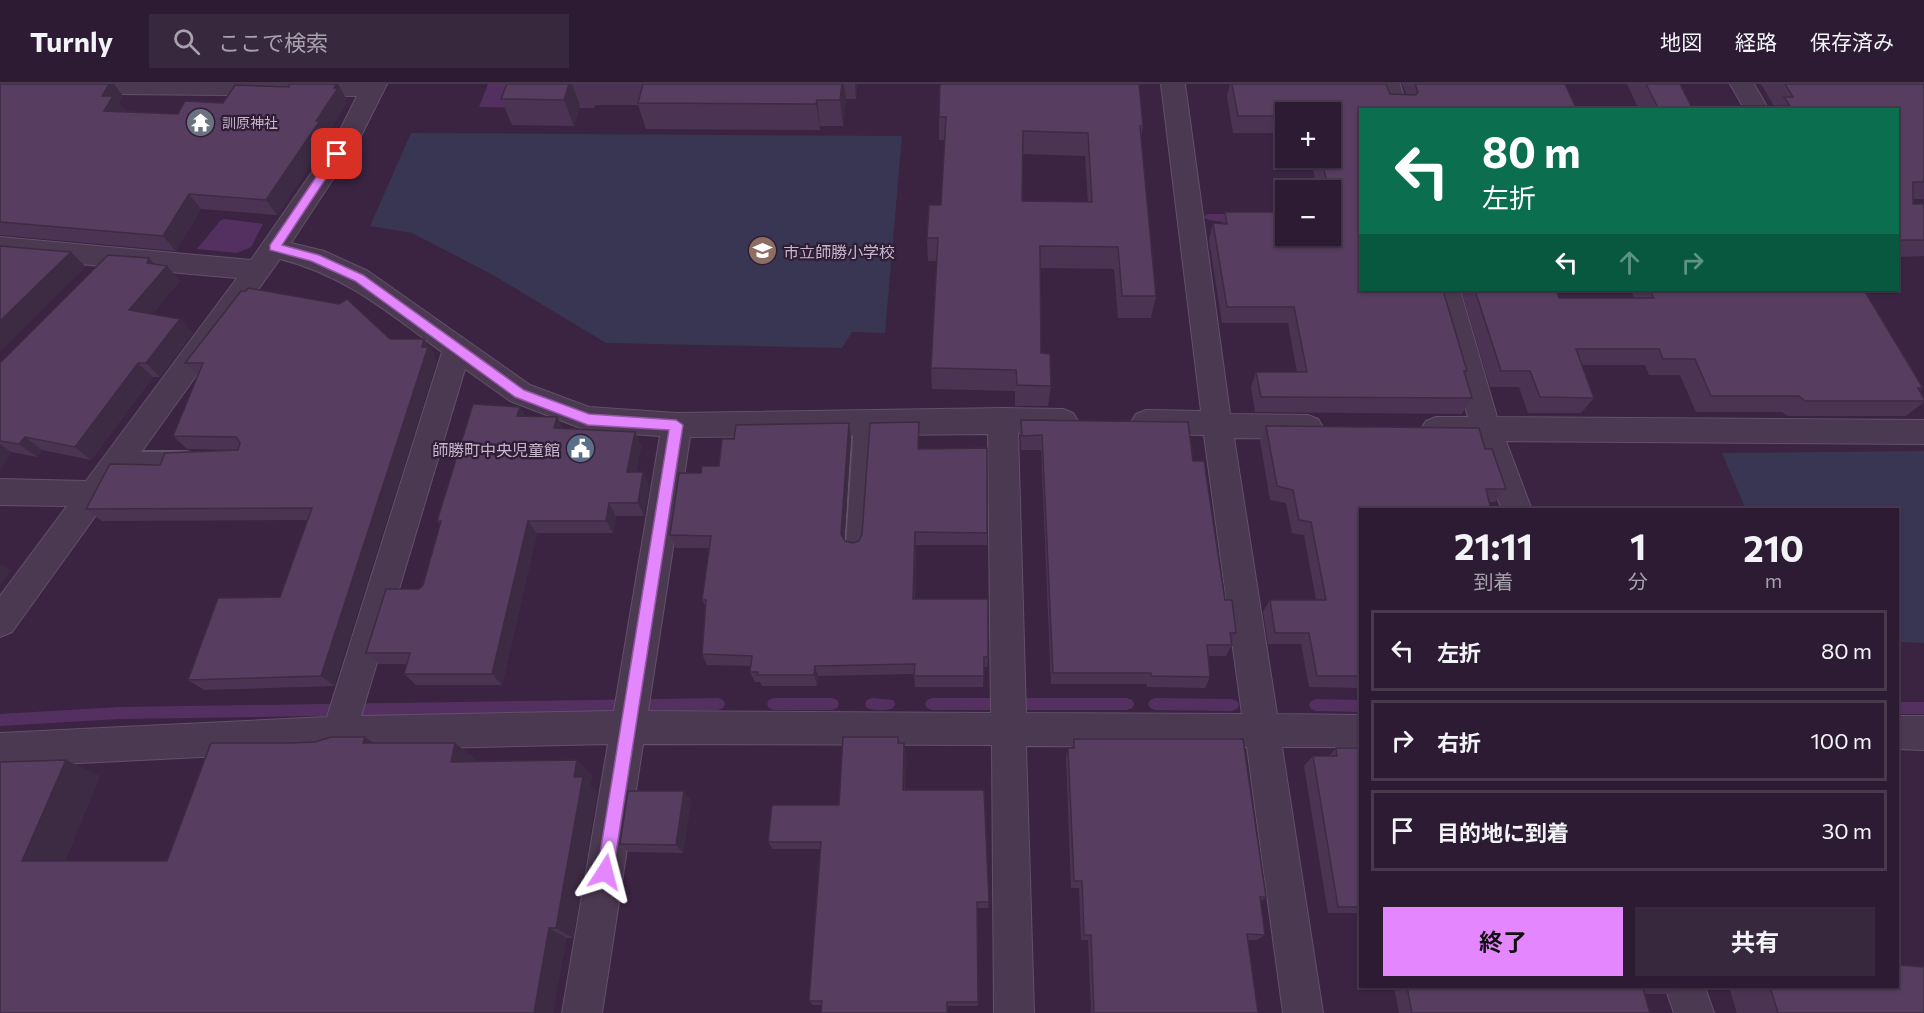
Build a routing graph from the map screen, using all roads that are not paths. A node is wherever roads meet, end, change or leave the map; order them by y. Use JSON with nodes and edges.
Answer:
{"nodes":[{"id":1,"x":1173,"y":84,"type":"edge"},
{"id":2,"x":1388,"y":84,"type":"edge"},
{"id":3,"x":1742,"y":84,"type":"edge"},
{"id":4,"x":0,"y":85,"type":"edge"},
{"id":5,"x":242,"y":85,"type":"edge"},
{"id":6,"x":374,"y":86,"type":"edge"},
{"id":7,"x":1395,"y":108,"type":"edge"},
{"id":8,"x":1756,"y":108,"type":"edge"},
{"id":9,"x":0,"y":247,"type":"edge"},
{"id":10,"x":114,"y":258,"type":"junction"},
{"id":11,"x":266,"y":259,"type":"junction"},
{"id":12,"x":89,"y":282,"type":"edge"},
{"id":13,"x":1446,"y":291,"type":"edge"},
{"id":14,"x":458,"y":347,"type":"junction"},
{"id":15,"x":1003,"y":420,"type":"junction"},
{"id":16,"x":862,"y":422,"type":"junction"},
{"id":17,"x":1086,"y":422,"type":"edge"},
{"id":18,"x":1122,"y":422,"type":"edge"},
{"id":19,"x":676,"y":425,"type":"junction"},
{"id":20,"x":1217,"y":425,"type":"junction"},
{"id":21,"x":1334,"y":427,"type":"edge"},
{"id":22,"x":1404,"y":428,"type":"edge"},
{"id":23,"x":1486,"y":429,"type":"junction"},
{"id":24,"x":1924,"y":432,"type":"edge"},
{"id":25,"x":120,"y":458,"type":"junction"},
{"id":26,"x":199,"y":458,"type":"edge"},
{"id":27,"x":0,"y":492,"type":"edge"},
{"id":28,"x":94,"y":494,"type":"junction"},
{"id":29,"x":1516,"y":508,"type":"edge"},
{"id":30,"x":854,"y":546,"type":"edge"},
{"id":31,"x":0,"y":622,"type":"edge"},
{"id":32,"x":632,"y":710,"type":"junction"},
{"id":33,"x":1007,"y":712,"type":"junction"},
{"id":34,"x":344,"y":717,"type":"junction"},
{"id":35,"x":1262,"y":730,"type":"junction"},
{"id":36,"x":1359,"y":731,"type":"edge"},
{"id":37,"x":1899,"y":733,"type":"edge"},
{"id":38,"x":1924,"y":733,"type":"edge"},
{"id":39,"x":0,"y":750,"type":"edge"},
{"id":40,"x":1685,"y":988,"type":"edge"},
{"id":41,"x":582,"y":1013,"type":"edge"},
{"id":42,"x":1014,"y":1013,"type":"edge"},
{"id":43,"x":1303,"y":1013,"type":"edge"},
{"id":44,"x":1694,"y":1013,"type":"edge"}],
"edges":[{"from":1,"to":20,"type":"street"},
{"from":2,"to":7,"type":"street"},
{"from":3,"to":8,"type":"street"},
{"from":4,"to":5,"type":"street"},
{"from":5,"to":6,"type":"street"},
{"from":6,"to":11,"type":"street"},
{"from":9,"to":10,"type":"street"},
{"from":10,"to":11,"type":"street"},
{"from":10,"to":12,"type":"street"},
{"from":11,"to":14,"type":"street"},
{"from":11,"to":25,"type":"street"},
{"from":13,"to":23,"type":"street"},
{"from":14,"to":19,"type":"street"},
{"from":14,"to":34,"type":"street"},
{"from":15,"to":16,"type":"street"},
{"from":15,"to":17,"type":"street"},
{"from":15,"to":33,"type":"street"},
{"from":16,"to":19,"type":"street"},
{"from":16,"to":30,"type":"lane"},
{"from":18,"to":20,"type":"street"},
{"from":19,"to":32,"type":"street"},
{"from":20,"to":21,"type":"street"},
{"from":20,"to":35,"type":"street"},
{"from":22,"to":23,"type":"street"},
{"from":23,"to":24,"type":"street"},
{"from":23,"to":29,"type":"street"},
{"from":25,"to":26,"type":"lane"},
{"from":25,"to":28,"type":"street"},
{"from":27,"to":28,"type":"street"},
{"from":28,"to":31,"type":"street"},
{"from":32,"to":33,"type":"street"},
{"from":32,"to":34,"type":"street"},
{"from":32,"to":41,"type":"street"},
{"from":33,"to":35,"type":"street"},
{"from":33,"to":42,"type":"street"},
{"from":34,"to":39,"type":"street"},
{"from":35,"to":36,"type":"street"},
{"from":35,"to":43,"type":"street"},
{"from":37,"to":38,"type":"street"},
{"from":40,"to":44,"type":"street"}]}
